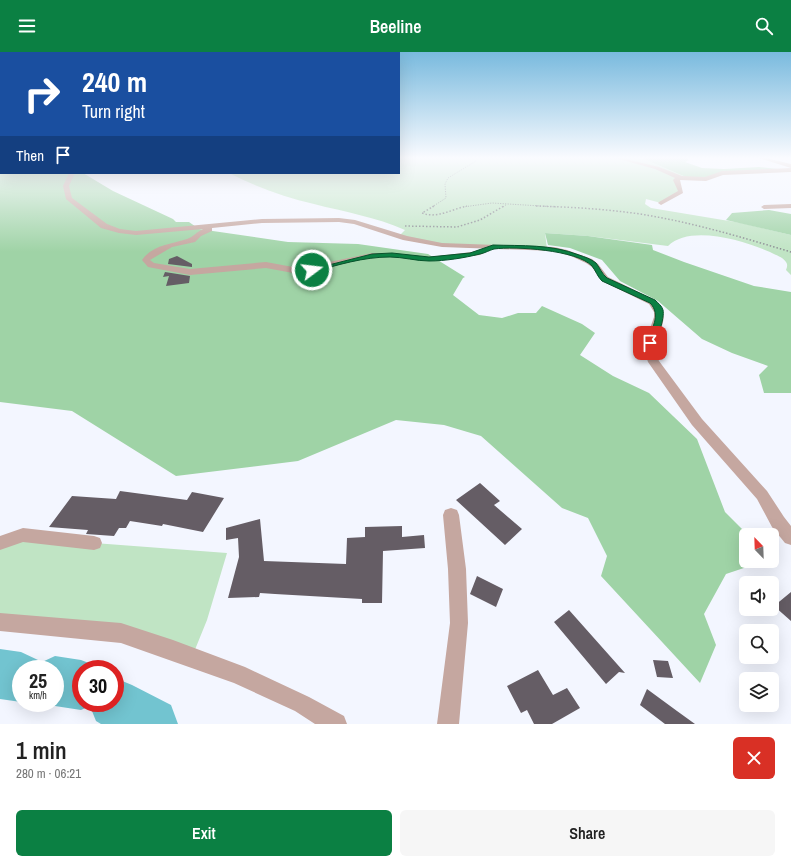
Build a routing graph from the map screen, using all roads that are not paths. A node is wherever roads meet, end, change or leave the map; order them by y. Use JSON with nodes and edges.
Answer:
{"nodes":[{"id":1,"x":67,"y":189,"type":"edge"},
{"id":2,"x":680,"y":189,"type":"edge"},
{"id":3,"x":661,"y":203,"type":"dead end"},
{"id":4,"x":791,"y":206,"type":"edge"},
{"id":5,"x":764,"y":207,"type":"dead end"},
{"id":6,"x":224,"y":224,"type":"junction"},
{"id":7,"x":493,"y":247,"type":"junction"},
{"id":8,"x":451,"y":515,"type":"dead end"},
{"id":9,"x":791,"y":538,"type":"edge"},
{"id":10,"x":0,"y":543,"type":"edge"},
{"id":11,"x":94,"y":543,"type":"dead end"},
{"id":12,"x":0,"y":622,"type":"edge"},
{"id":13,"x":336,"y":724,"type":"edge"},
{"id":14,"x":448,"y":724,"type":"edge"}],
"edges":[{"from":1,"to":6,"type":"street"},
{"from":2,"to":3,"type":"street"},
{"from":4,"to":5,"type":"street"},
{"from":6,"to":7,"type":"street"},
{"from":6,"to":7,"type":"street"},
{"from":7,"to":9,"type":"street"},
{"from":8,"to":14,"type":"street"},
{"from":10,"to":11,"type":"street"},
{"from":12,"to":13,"type":"street"}]}
